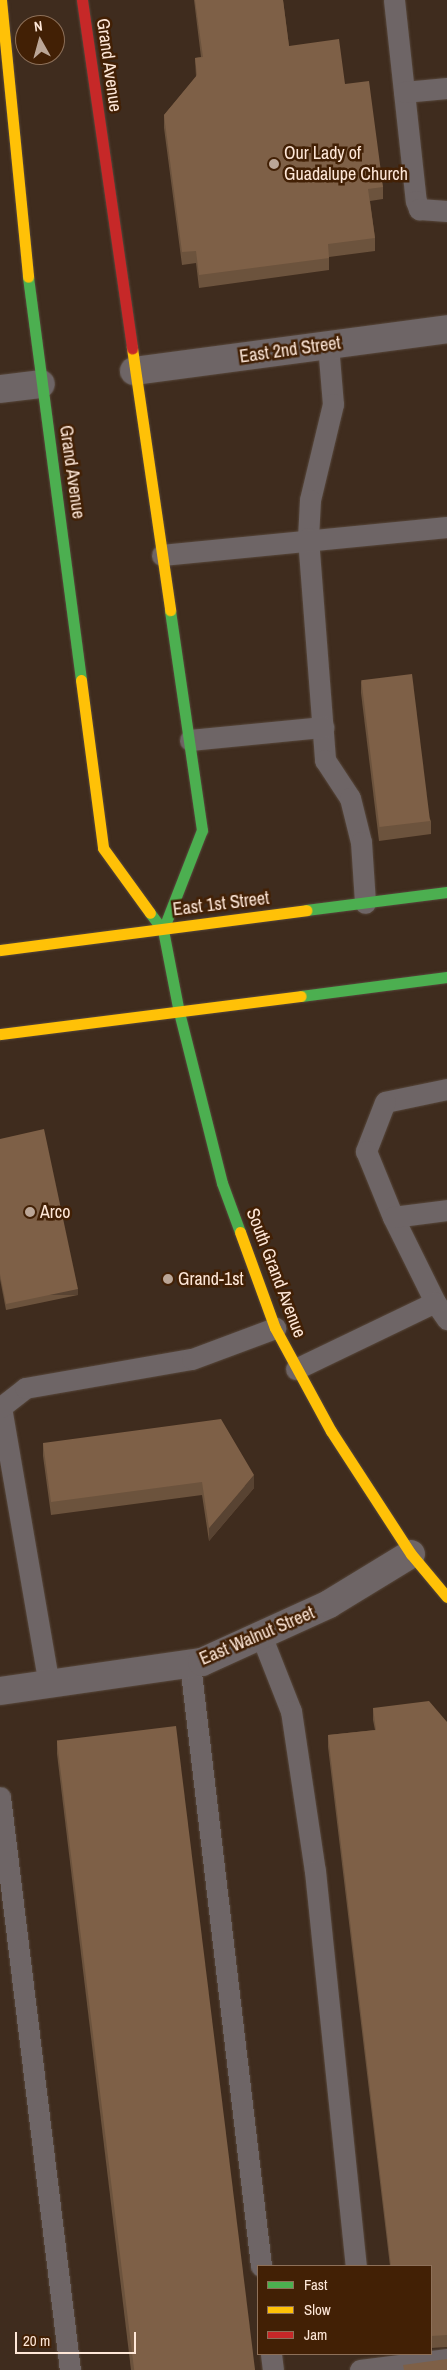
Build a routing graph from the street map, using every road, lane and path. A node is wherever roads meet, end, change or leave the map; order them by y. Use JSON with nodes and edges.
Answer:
{"nodes":[{"id":1,"x":1,"y":0,"type":"edge"},
{"id":2,"x":82,"y":0,"type":"edge"},
{"id":3,"x":394,"y":0,"type":"edge"},
{"id":4,"x":447,"y":88,"type":"edge"},
{"id":5,"x":404,"y":92,"type":"junction"},
{"id":6,"x":447,"y":211,"type":"edge"},
{"id":7,"x":447,"y":329,"type":"edge"},
{"id":8,"x":328,"y":345,"type":"junction"},
{"id":9,"x":134,"y":371,"type":"junction"},
{"id":10,"x":41,"y":384,"type":"junction"},
{"id":11,"x":0,"y":389,"type":"edge"},
{"id":12,"x":447,"y":527,"type":"edge"},
{"id":13,"x":308,"y":538,"type":"junction"},
{"id":14,"x":162,"y":555,"type":"junction"},
{"id":15,"x":323,"y":727,"type":"junction"},
{"id":16,"x":190,"y":740,"type":"junction"},
{"id":17,"x":447,"y":892,"type":"edge"},
{"id":18,"x":365,"y":903,"type":"junction"},
{"id":19,"x":163,"y":930,"type":"junction"},
{"id":20,"x":0,"y":950,"type":"edge"},
{"id":21,"x":447,"y":977,"type":"edge"},
{"id":22,"x":179,"y":1012,"type":"junction"},
{"id":23,"x":0,"y":1034,"type":"edge"},
{"id":24,"x":447,"y":1089,"type":"edge"},
{"id":25,"x":447,"y":1210,"type":"edge"},
{"id":26,"x":393,"y":1217,"type":"junction"},
{"id":27,"x":435,"y":1302,"type":"junction"},
{"id":28,"x":447,"y":1319,"type":"edge"},
{"id":29,"x":275,"y":1328,"type":"junction"},
{"id":30,"x":296,"y":1369,"type":"junction"},
{"id":31,"x":411,"y":1554,"type":"junction"},
{"id":32,"x":447,"y":1597,"type":"edge"},
{"id":33,"x":261,"y":1635,"type":"junction"},
{"id":34,"x":190,"y":1664,"type":"junction"},
{"id":35,"x":48,"y":1685,"type":"junction"},
{"id":36,"x":0,"y":1691,"type":"edge"},
{"id":37,"x":0,"y":1797,"type":"edge"},
{"id":38,"x":261,"y":2265,"type":"edge"},
{"id":39,"x":356,"y":2265,"type":"edge"},
{"id":40,"x":271,"y":2355,"type":"edge"},
{"id":41,"x":447,"y":2359,"type":"edge"},
{"id":42,"x":364,"y":2364,"type":"edge"},
{"id":43,"x":70,"y":2370,"type":"edge"},
{"id":44,"x":273,"y":2370,"type":"edge"}],
"edges":[{"from":1,"to":10,"type":"main road","name":"Grand Avenue"},
{"from":2,"to":9,"type":"main road","name":"Grand Avenue"},
{"from":3,"to":5,"type":"lane"},
{"from":4,"to":5,"type":"lane"},
{"from":5,"to":6,"type":"lane"},
{"from":7,"to":8,"type":"street","name":"East 2nd Street"},
{"from":8,"to":9,"type":"street","name":"East 2nd Street"},
{"from":8,"to":13,"type":"lane"},
{"from":9,"to":14,"type":"main road","name":"Grand Avenue"},
{"from":10,"to":11,"type":"street"},
{"from":10,"to":19,"type":"main road","name":"Grand Avenue"},
{"from":12,"to":13,"type":"lane"},
{"from":13,"to":14,"type":"lane"},
{"from":13,"to":15,"type":"lane"},
{"from":14,"to":16,"type":"main road","name":"Grand Avenue"},
{"from":15,"to":16,"type":"lane"},
{"from":15,"to":18,"type":"lane"},
{"from":16,"to":19,"type":"main road","name":"Grand Avenue"},
{"from":17,"to":18,"type":"main road","name":"East 1st Street"},
{"from":18,"to":19,"type":"main road","name":"East 1st Street"},
{"from":19,"to":20,"type":"main road","name":"East 1st Street"},
{"from":19,"to":22,"type":"main road","name":"Grand Avenue"},
{"from":21,"to":22,"type":"main road"},
{"from":22,"to":23,"type":"main road"},
{"from":22,"to":29,"type":"main road","name":"South Grand Avenue"},
{"from":24,"to":26,"type":"lane"},
{"from":25,"to":26,"type":"lane"},
{"from":26,"to":27,"type":"lane"},
{"from":27,"to":28,"type":"lane"},
{"from":27,"to":30,"type":"lane"},
{"from":29,"to":30,"type":"main road","name":"South Grand Avenue"},
{"from":29,"to":35,"type":"lane"},
{"from":30,"to":31,"type":"main road","name":"South Grand Avenue"},
{"from":31,"to":32,"type":"main road","name":"South Grand Avenue"},
{"from":31,"to":33,"type":"street","name":"East Walnut Street"},
{"from":33,"to":34,"type":"street","name":"East Walnut Street"},
{"from":33,"to":39,"type":"lane"},
{"from":34,"to":35,"type":"street","name":"East Walnut Street"},
{"from":34,"to":38,"type":"lane"},
{"from":35,"to":36,"type":"street","name":"East Walnut Street"},
{"from":37,"to":43,"type":"lane"},
{"from":40,"to":44,"type":"lane"},
{"from":41,"to":42,"type":"lane"}]}
